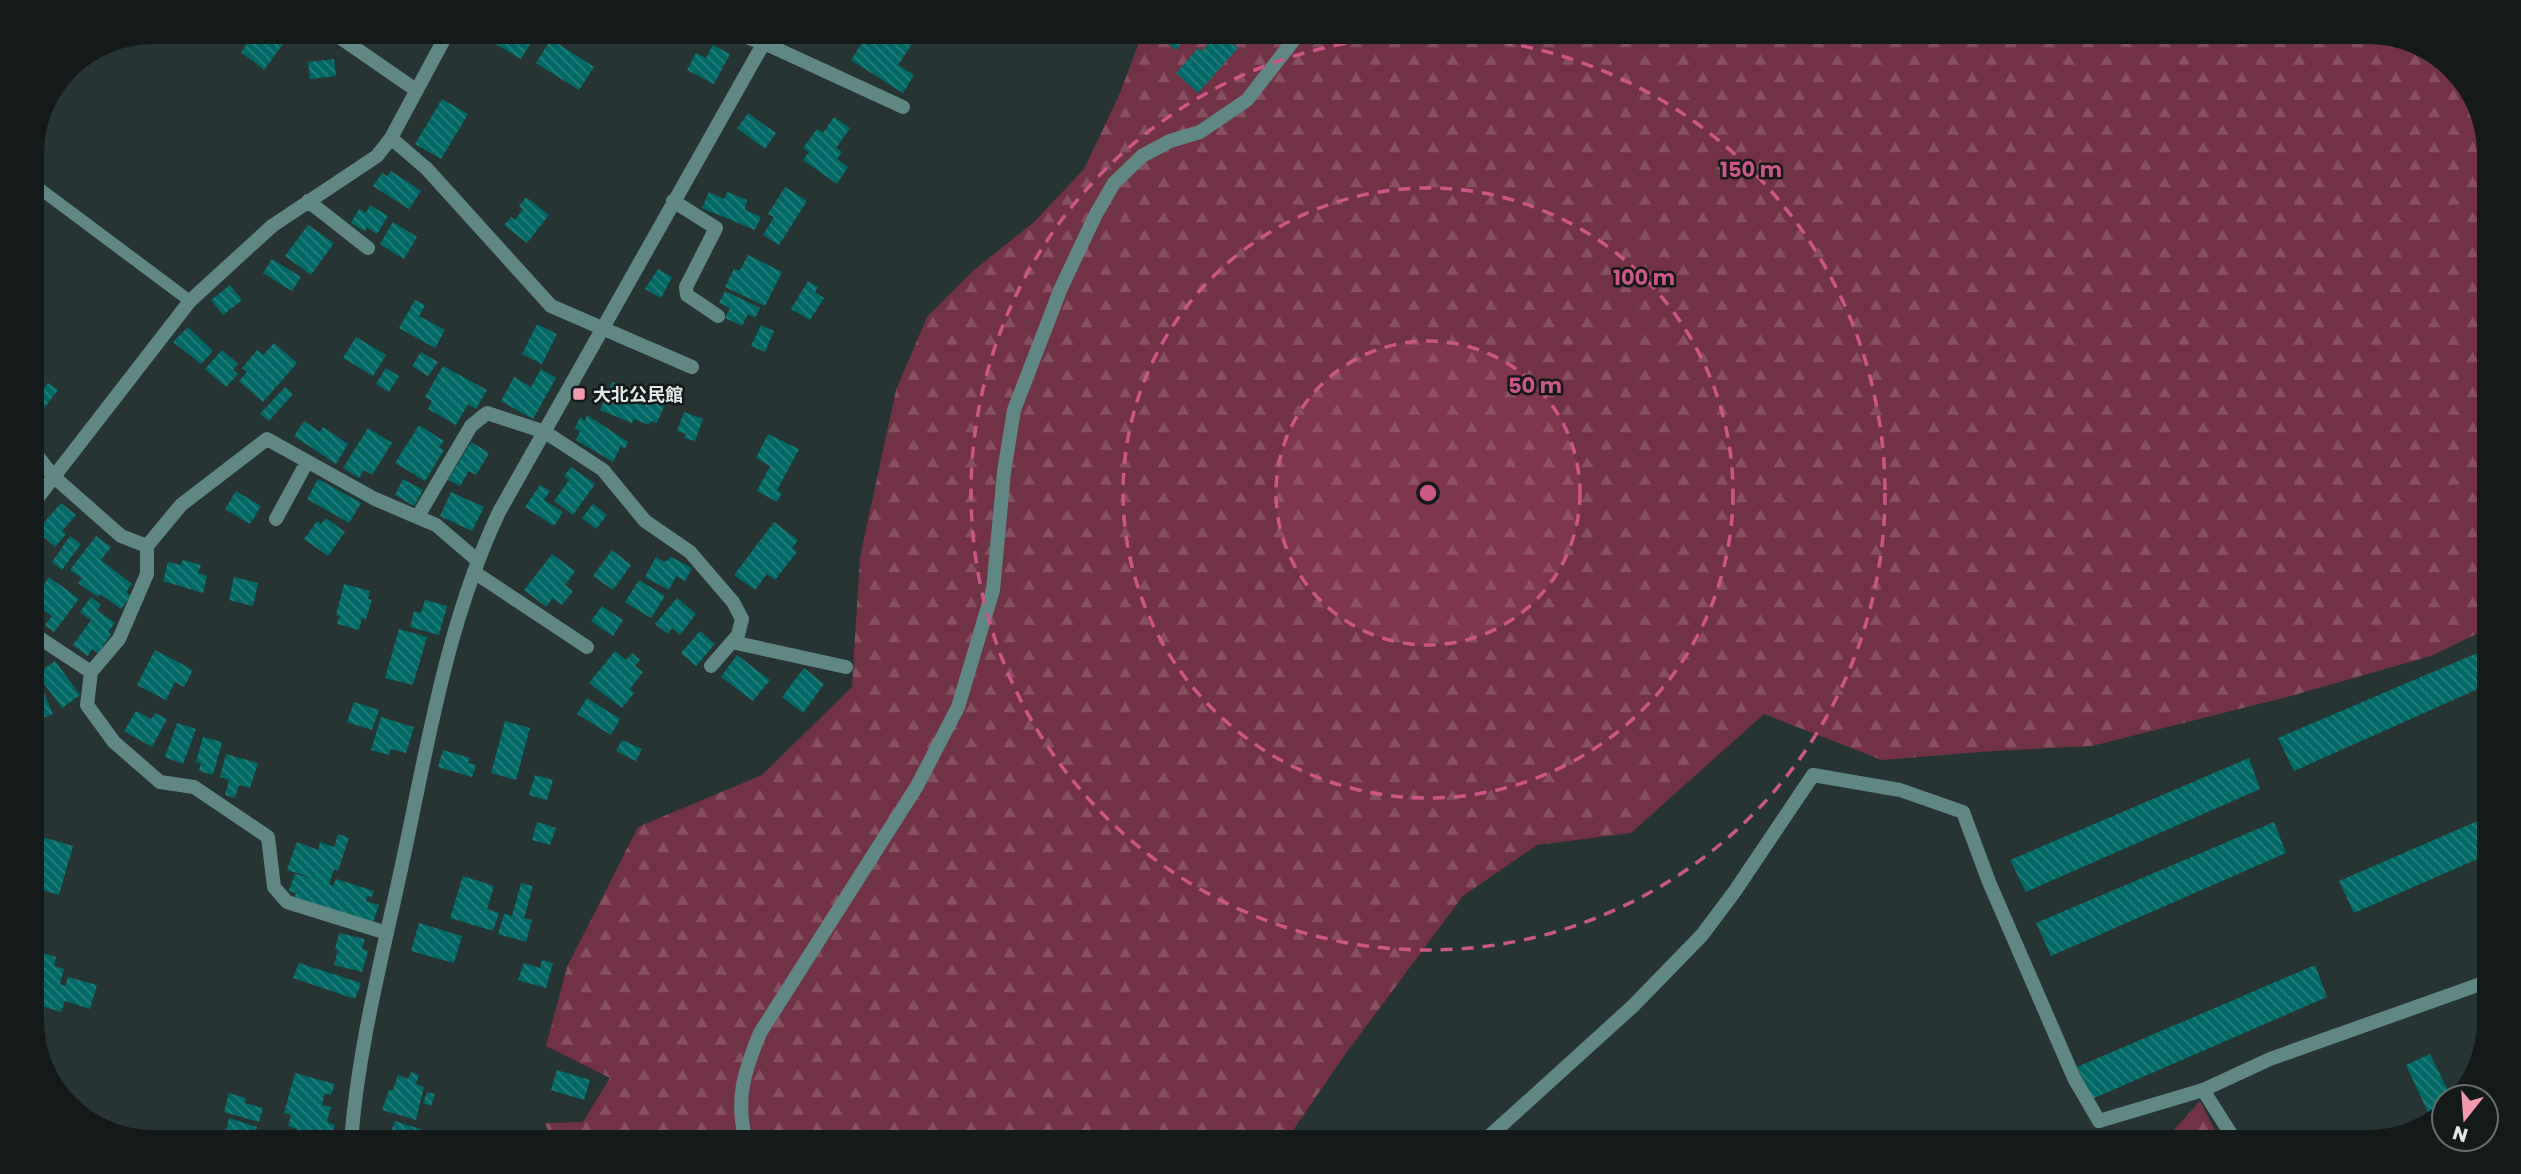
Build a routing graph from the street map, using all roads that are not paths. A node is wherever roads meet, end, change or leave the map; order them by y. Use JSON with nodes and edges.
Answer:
{"nodes":[{"id":1,"x":349,"y":44,"type":"edge"},
{"id":2,"x":441,"y":44,"type":"edge"},
{"id":3,"x":763,"y":44,"type":"edge"},
{"id":4,"x":781,"y":44,"type":"edge"},
{"id":5,"x":1291,"y":44,"type":"edge"},
{"id":6,"x":416,"y":90,"type":"junction"},
{"id":7,"x":903,"y":107,"type":"dead end"},
{"id":8,"x":391,"y":138,"type":"junction"},
{"id":9,"x":44,"y":192,"type":"edge"},
{"id":10,"x":309,"y":201,"type":"junction"},
{"id":11,"x":673,"y":201,"type":"junction"},
{"id":12,"x":368,"y":248,"type":"dead end"},
{"id":13,"x":190,"y":301,"type":"junction"},
{"id":14,"x":718,"y":316,"type":"dead end"},
{"id":15,"x":602,"y":328,"type":"junction"},
{"id":16,"x":692,"y":367,"type":"dead end"},
{"id":17,"x":545,"y":432,"type":"junction"},
{"id":18,"x":307,"y":462,"type":"junction"},
{"id":19,"x":44,"y":464,"type":"edge"},
{"id":20,"x":53,"y":476,"type":"junction"},
{"id":21,"x":44,"y":488,"type":"edge"},
{"id":22,"x":418,"y":516,"type":"junction"},
{"id":23,"x":276,"y":519,"type":"dead end"},
{"id":24,"x":146,"y":546,"type":"junction"},
{"id":25,"x":475,"y":566,"type":"junction"},
{"id":26,"x":44,"y":641,"type":"edge"},
{"id":27,"x":732,"y":642,"type":"junction"},
{"id":28,"x":587,"y":647,"type":"dead end"},
{"id":29,"x":711,"y":666,"type":"dead end"},
{"id":30,"x":846,"y":667,"type":"dead end"},
{"id":31,"x":91,"y":672,"type":"junction"},
{"id":32,"x":387,"y":933,"type":"junction"},
{"id":33,"x":2477,"y":986,"type":"edge"},
{"id":34,"x":2203,"y":1090,"type":"junction"},
{"id":35,"x":352,"y":1130,"type":"edge"},
{"id":36,"x":745,"y":1130,"type":"edge"},
{"id":37,"x":1497,"y":1130,"type":"edge"},
{"id":38,"x":2227,"y":1130,"type":"edge"}],
"edges":[{"from":1,"to":6,"type":"street"},
{"from":2,"to":6,"type":"street"},
{"from":3,"to":11,"type":"street"},
{"from":4,"to":7,"type":"street"},
{"from":5,"to":36,"type":"street"},
{"from":6,"to":8,"type":"street"},
{"from":8,"to":10,"type":"street"},
{"from":8,"to":15,"type":"street"},
{"from":9,"to":13,"type":"lane"},
{"from":10,"to":12,"type":"street"},
{"from":10,"to":13,"type":"street"},
{"from":11,"to":14,"type":"street"},
{"from":11,"to":15,"type":"street"},
{"from":13,"to":20,"type":"street"},
{"from":15,"to":16,"type":"street"},
{"from":15,"to":17,"type":"street"},
{"from":17,"to":22,"type":"street"},
{"from":17,"to":25,"type":"street"},
{"from":17,"to":27,"type":"street"},
{"from":18,"to":22,"type":"street"},
{"from":18,"to":23,"type":"street"},
{"from":18,"to":24,"type":"street"},
{"from":19,"to":20,"type":"street"},
{"from":20,"to":21,"type":"street"},
{"from":20,"to":24,"type":"street"},
{"from":22,"to":25,"type":"street"},
{"from":24,"to":31,"type":"street"},
{"from":25,"to":28,"type":"street"},
{"from":25,"to":32,"type":"street"},
{"from":26,"to":31,"type":"street"},
{"from":27,"to":29,"type":"street"},
{"from":27,"to":30,"type":"street"},
{"from":31,"to":32,"type":"street"},
{"from":32,"to":35,"type":"street"},
{"from":33,"to":34,"type":"street"},
{"from":34,"to":37,"type":"street"},
{"from":34,"to":38,"type":"street"}]}
